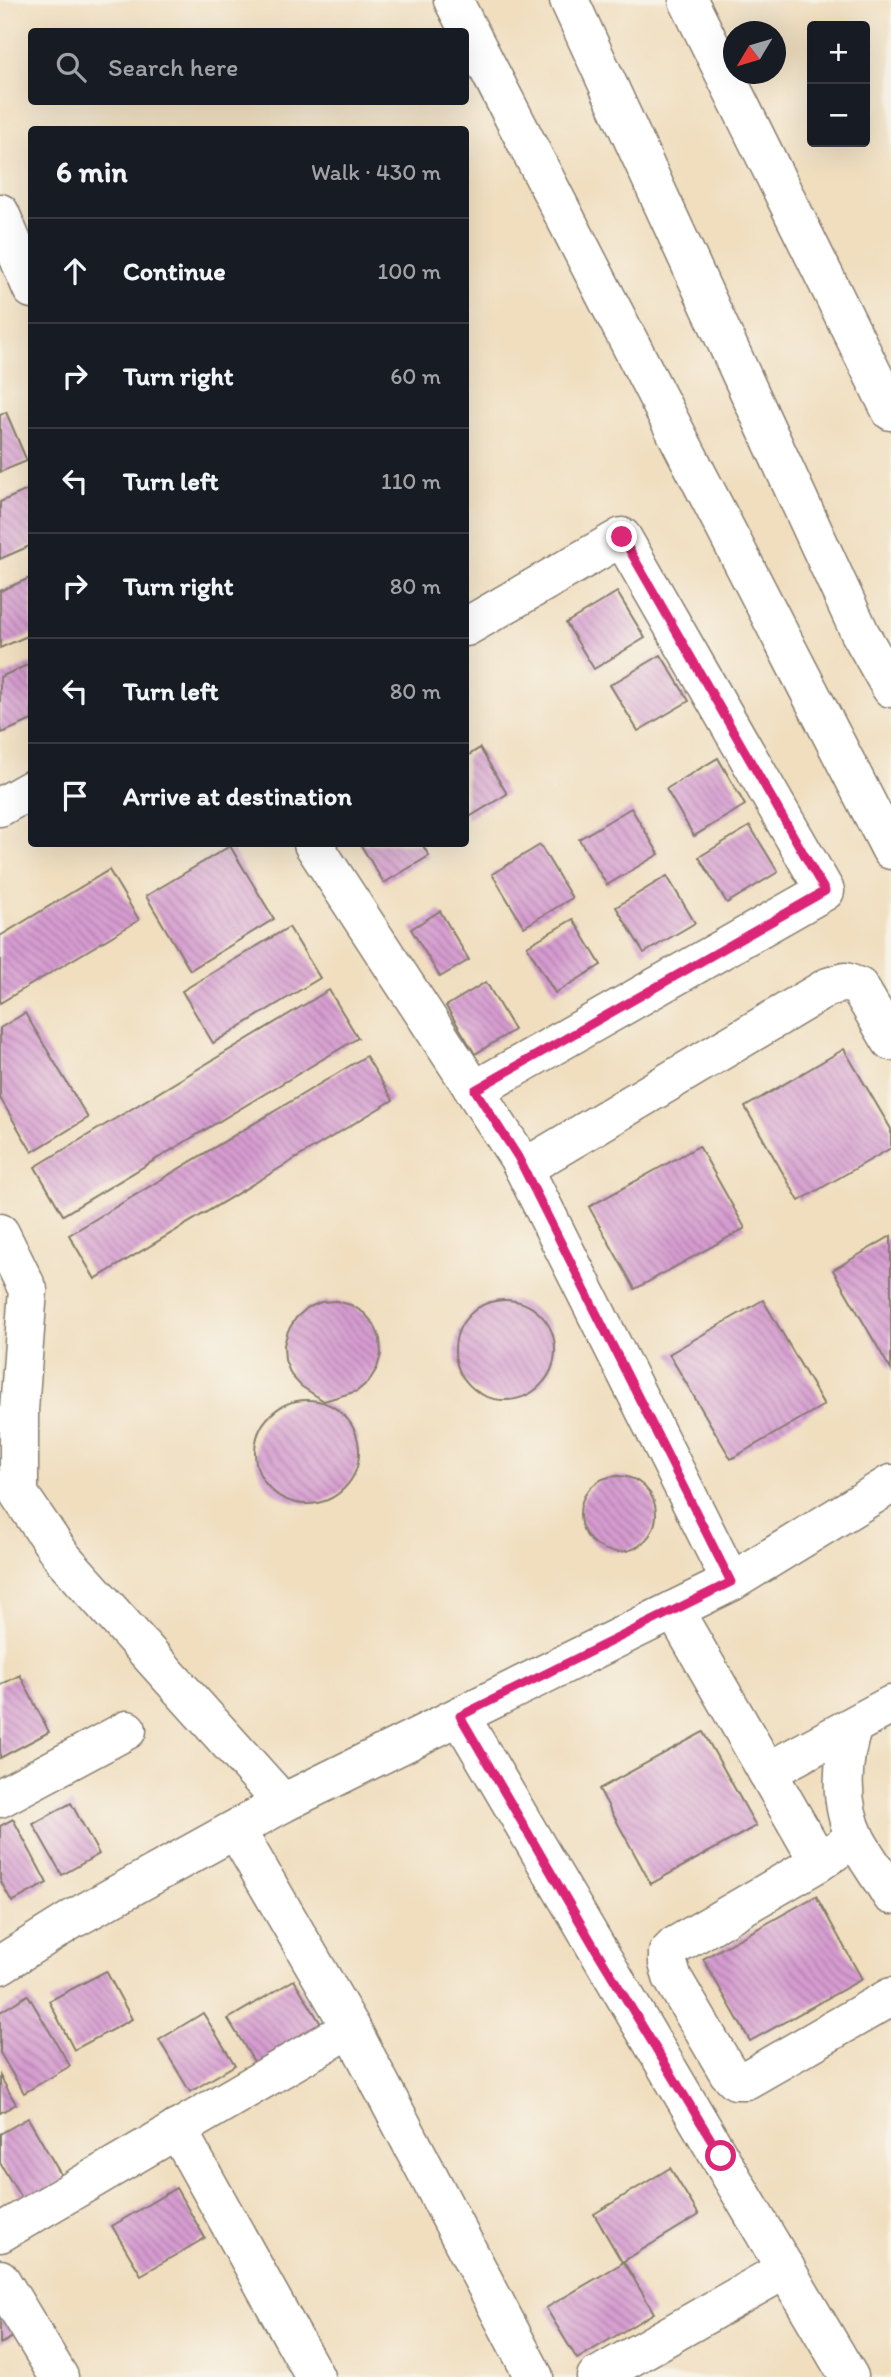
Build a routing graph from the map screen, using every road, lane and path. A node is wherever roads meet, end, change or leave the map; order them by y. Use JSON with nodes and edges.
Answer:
{"nodes":[{"id":1,"x":453,"y":0,"type":"edge"},
{"id":2,"x":569,"y":0,"type":"edge"},
{"id":3,"x":688,"y":0,"type":"edge"},
{"id":4,"x":467,"y":28,"type":"edge"},
{"id":5,"x":469,"y":31,"type":"edge"},
{"id":6,"x":0,"y":213,"type":"edge"},
{"id":7,"x":28,"y":280,"type":"edge"},
{"id":8,"x":891,"y":411,"type":"edge"},
{"id":9,"x":469,"y":625,"type":"edge"},
{"id":10,"x":891,"y":688,"type":"edge"},
{"id":11,"x":28,"y":791,"type":"edge"},
{"id":12,"x":0,"y":807,"type":"edge"},
{"id":13,"x":315,"y":847,"type":"edge"},
{"id":14,"x":891,"y":850,"type":"edge"},
{"id":15,"x":891,"y":1041,"type":"edge"},
{"id":16,"x":475,"y":1090,"type":"junction"},
{"id":17,"x":524,"y":1168,"type":"junction"},
{"id":18,"x":0,"y":1233,"type":"edge"},
{"id":19,"x":12,"y":1333,"type":"edge"},
{"id":20,"x":891,"y":1484,"type":"edge"},
{"id":21,"x":10,"y":1495,"type":"edge"},
{"id":22,"x":731,"y":1582,"type":"junction"},
{"id":23,"x":674,"y":1610,"type":"junction"},
{"id":24,"x":891,"y":1705,"type":"edge"},
{"id":25,"x":460,"y":1716,"type":"junction"},
{"id":26,"x":853,"y":1726,"type":"junction"},
{"id":27,"x":127,"y":1730,"type":"dead end"},
{"id":28,"x":768,"y":1772,"type":"junction"},
{"id":29,"x":0,"y":1798,"type":"edge"},
{"id":30,"x":283,"y":1803,"type":"junction"},
{"id":31,"x":236,"y":1830,"type":"junction"},
{"id":32,"x":855,"y":1838,"type":"junction"},
{"id":33,"x":819,"y":1862,"type":"junction"},
{"id":34,"x":891,"y":1895,"type":"edge"},
{"id":35,"x":0,"y":1965,"type":"edge"},
{"id":36,"x":891,"y":1997,"type":"edge"},
{"id":37,"x":351,"y":2028,"type":"junction"},
{"id":38,"x":177,"y":2129,"type":"junction"},
{"id":39,"x":0,"y":2233,"type":"edge"},
{"id":40,"x":786,"y":2269,"type":"junction"},
{"id":41,"x":0,"y":2279,"type":"edge"},
{"id":42,"x":59,"y":2377,"type":"edge"},
{"id":43,"x":315,"y":2377,"type":"edge"},
{"id":44,"x":534,"y":2377,"type":"edge"},
{"id":45,"x":596,"y":2377,"type":"edge"},
{"id":46,"x":849,"y":2377,"type":"edge"}],
"edges":[{"from":1,"to":4,"type":"street"},
{"from":2,"to":10,"type":"street"},
{"from":3,"to":8,"type":"street"},
{"from":5,"to":14,"type":"street"},
{"from":6,"to":7,"type":"street"},
{"from":9,"to":16,"type":"street"},
{"from":11,"to":12,"type":"street"},
{"from":13,"to":16,"type":"street"},
{"from":15,"to":17,"type":"street"},
{"from":16,"to":17,"type":"street"},
{"from":17,"to":22,"type":"street"},
{"from":18,"to":19,"type":"street"},
{"from":19,"to":21,"type":"street"},
{"from":20,"to":22,"type":"street"},
{"from":21,"to":30,"type":"street"},
{"from":22,"to":23,"type":"street"},
{"from":23,"to":25,"type":"street"},
{"from":23,"to":28,"type":"street"},
{"from":24,"to":26,"type":"street"},
{"from":25,"to":30,"type":"street"},
{"from":25,"to":40,"type":"street"},
{"from":26,"to":28,"type":"street"},
{"from":26,"to":32,"type":"street"},
{"from":27,"to":29,"type":"street"},
{"from":28,"to":33,"type":"street"},
{"from":30,"to":31,"type":"street"},
{"from":31,"to":35,"type":"street"},
{"from":31,"to":37,"type":"street"},
{"from":32,"to":33,"type":"street"},
{"from":32,"to":34,"type":"street"},
{"from":33,"to":36,"type":"street"},
{"from":37,"to":38,"type":"street"},
{"from":37,"to":44,"type":"street"},
{"from":38,"to":39,"type":"street"},
{"from":38,"to":43,"type":"street"},
{"from":40,"to":45,"type":"street"},
{"from":40,"to":46,"type":"street"},
{"from":41,"to":42,"type":"street"}]}
